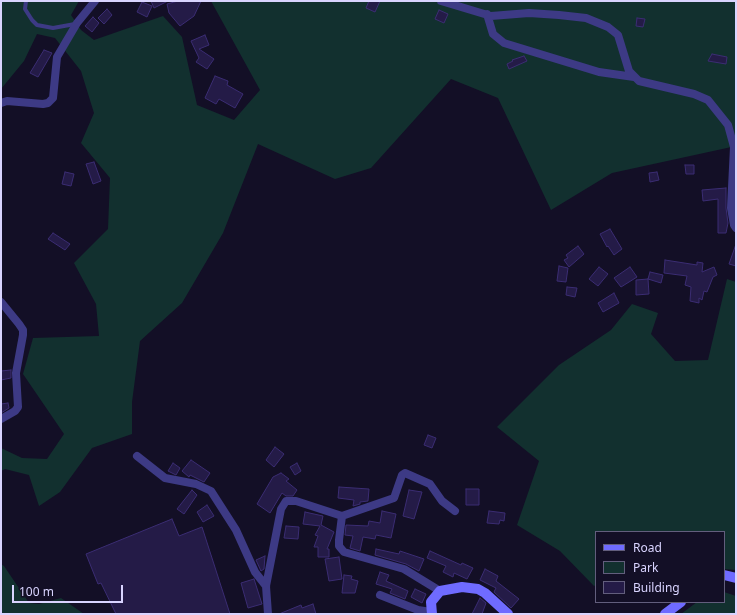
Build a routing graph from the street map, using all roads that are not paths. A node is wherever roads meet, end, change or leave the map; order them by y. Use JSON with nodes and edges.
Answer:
{"nodes":[{"id":1,"x":26,"y":1,"type":"edge"},
{"id":2,"x":95,"y":1,"type":"edge"},
{"id":3,"x":441,"y":1,"type":"edge"},
{"id":4,"x":487,"y":14,"type":"junction"},
{"id":5,"x":77,"y":23,"type":"junction"},
{"id":6,"x":634,"y":77,"type":"junction"},
{"id":7,"x":1,"y":103,"type":"edge"},
{"id":8,"x":736,"y":228,"type":"edge"},
{"id":9,"x":1,"y":302,"type":"edge"},
{"id":10,"x":1,"y":418,"type":"edge"},
{"id":11,"x":137,"y":456,"type":"dead end"},
{"id":12,"x":455,"y":511,"type":"dead end"},
{"id":13,"x":342,"y":516,"type":"junction"},
{"id":14,"x":725,"y":575,"type":"edge"},
{"id":15,"x":736,"y":578,"type":"edge"},
{"id":16,"x":266,"y":586,"type":"junction"},
{"id":17,"x":440,"y":591,"type":"junction"},
{"id":18,"x":380,"y":595,"type":"dead end"},
{"id":19,"x":680,"y":603,"type":"edge"},
{"id":20,"x":432,"y":613,"type":"edge"},
{"id":21,"x":268,"y":614,"type":"edge"},
{"id":22,"x":508,"y":614,"type":"edge"},
{"id":23,"x":665,"y":614,"type":"edge"}],
"edges":[{"from":1,"to":5,"type":"lane"},
{"from":2,"to":5,"type":"street"},
{"from":3,"to":4,"type":"street"},
{"from":4,"to":6,"type":"street"},
{"from":4,"to":6,"type":"street"},
{"from":5,"to":7,"type":"street"},
{"from":6,"to":8,"type":"street"},
{"from":9,"to":10,"type":"street"},
{"from":11,"to":16,"type":"street"},
{"from":12,"to":13,"type":"street"},
{"from":13,"to":16,"type":"street"},
{"from":13,"to":17,"type":"street"},
{"from":14,"to":15,"type":"main road"},
{"from":16,"to":21,"type":"street"},
{"from":17,"to":20,"type":"main road"},
{"from":17,"to":22,"type":"main road"},
{"from":18,"to":20,"type":"street"},
{"from":19,"to":23,"type":"main road"}]}
